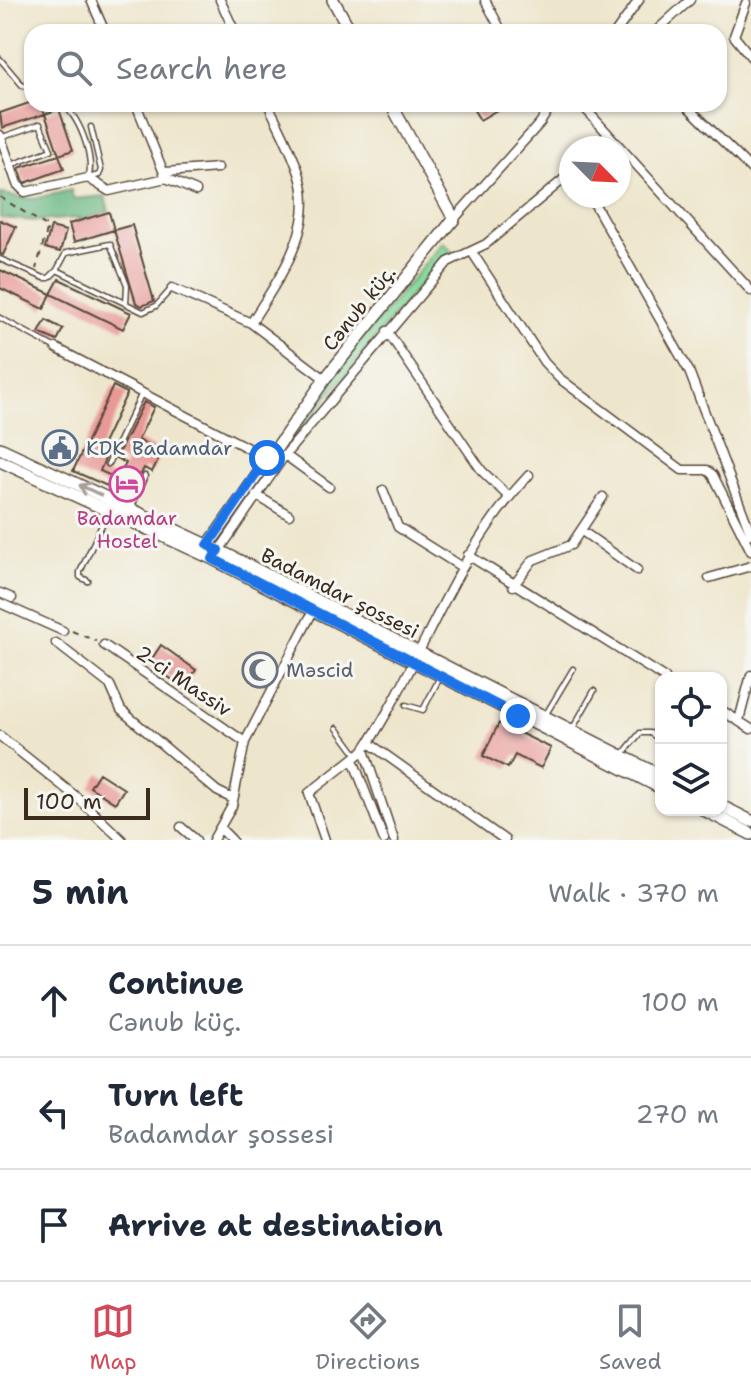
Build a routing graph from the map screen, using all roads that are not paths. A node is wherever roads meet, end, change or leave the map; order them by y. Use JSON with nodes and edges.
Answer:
{"nodes":[{"id":1,"x":91,"y":0,"type":"edge"},
{"id":2,"x":220,"y":0,"type":"edge"},
{"id":3,"x":333,"y":0,"type":"edge"},
{"id":4,"x":485,"y":0,"type":"edge"},
{"id":5,"x":639,"y":0,"type":"edge"},
{"id":6,"x":690,"y":0,"type":"edge"},
{"id":7,"x":745,"y":3,"type":"edge"},
{"id":8,"x":102,"y":24,"type":"edge"},
{"id":9,"x":231,"y":24,"type":"edge"},
{"id":10,"x":346,"y":24,"type":"edge"},
{"id":11,"x":498,"y":24,"type":"edge"},
{"id":12,"x":622,"y":24,"type":"edge"},
{"id":13,"x":664,"y":24,"type":"edge"},
{"id":14,"x":751,"y":57,"type":"edge"},
{"id":15,"x":0,"y":59,"type":"edge"},
{"id":16,"x":24,"y":86,"type":"edge"},
{"id":17,"x":72,"y":112,"type":"edge"},
{"id":18,"x":139,"y":112,"type":"edge"},
{"id":19,"x":272,"y":112,"type":"edge"},
{"id":20,"x":395,"y":112,"type":"edge"},
{"id":21,"x":547,"y":112,"type":"edge"},
{"id":22,"x":588,"y":112,"type":"edge"},
{"id":23,"x":693,"y":112,"type":"edge"},
{"id":24,"x":91,"y":127,"type":"dead end"},
{"id":25,"x":1,"y":136,"type":"edge"},
{"id":26,"x":608,"y":136,"type":"edge"},
{"id":27,"x":631,"y":162,"type":"edge"},
{"id":28,"x":11,"y":165,"type":"junction"},
{"id":29,"x":218,"y":168,"type":"dead end"},
{"id":30,"x":751,"y":169,"type":"edge"},
{"id":31,"x":166,"y":175,"type":"junction"},
{"id":32,"x":88,"y":178,"type":"junction"},
{"id":33,"x":559,"y":183,"type":"edge"},
{"id":34,"x":196,"y":191,"type":"dead end"},
{"id":35,"x":597,"y":208,"type":"edge"},
{"id":36,"x":454,"y":219,"type":"junction"},
{"id":37,"x":472,"y":252,"type":"junction"},
{"id":38,"x":0,"y":259,"type":"edge"},
{"id":39,"x":57,"y":270,"type":"junction"},
{"id":40,"x":172,"y":288,"type":"joint"},
{"id":41,"x":751,"y":291,"type":"edge"},
{"id":42,"x":126,"y":304,"type":"junction"},
{"id":43,"x":0,"y":318,"type":"edge"},
{"id":44,"x":251,"y":323,"type":"junction"},
{"id":45,"x":387,"y":331,"type":"junction"},
{"id":46,"x":56,"y":348,"type":"joint"},
{"id":47,"x":325,"y":379,"type":"junction"},
{"id":48,"x":142,"y":393,"type":"junction"},
{"id":49,"x":0,"y":448,"type":"edge"},
{"id":50,"x":285,"y":455,"type":"junction"},
{"id":51,"x":267,"y":458,"type":"junction"},
{"id":52,"x":0,"y":461,"type":"edge"},
{"id":53,"x":108,"y":464,"type":"dead end"},
{"id":54,"x":529,"y":475,"type":"dead end"},
{"id":55,"x":145,"y":476,"type":"dead end"},
{"id":56,"x":329,"y":487,"type":"dead end"},
{"id":57,"x":383,"y":490,"type":"dead end"},
{"id":58,"x":256,"y":495,"type":"junction"},
{"id":59,"x":508,"y":496,"type":"junction"},
{"id":60,"x":603,"y":497,"type":"dead end"},
{"id":61,"x":131,"y":509,"type":"junction"},
{"id":62,"x":108,"y":511,"type":"junction"},
{"id":63,"x":289,"y":515,"type":"dead end"},
{"id":64,"x":582,"y":531,"type":"junction"},
{"id":65,"x":751,"y":534,"type":"edge"},
{"id":66,"x":751,"y":551,"type":"edge"},
{"id":67,"x":211,"y":552,"type":"junction"},
{"id":68,"x":468,"y":555,"type":"junction"},
{"id":69,"x":460,"y":566,"type":"junction"},
{"id":70,"x":751,"y":566,"type":"edge"},
{"id":71,"x":637,"y":570,"type":"dead end"},
{"id":72,"x":709,"y":578,"type":"dead end"},
{"id":73,"x":88,"y":581,"type":"dead end"},
{"id":74,"x":513,"y":586,"type":"junction"},
{"id":75,"x":0,"y":593,"type":"edge"},
{"id":76,"x":12,"y":598,"type":"dead end"},
{"id":77,"x":0,"y":603,"type":"edge"},
{"id":78,"x":313,"y":611,"type":"junction"},
{"id":79,"x":63,"y":631,"type":"road end"},
{"id":80,"x":56,"y":643,"type":"dead end"},
{"id":81,"x":104,"y":645,"type":"road end"},
{"id":82,"x":416,"y":658,"type":"junction"},
{"id":83,"x":573,"y":669,"type":"dead end"},
{"id":84,"x":655,"y":672,"type":"edge"},
{"id":85,"x":751,"y":675,"type":"edge"},
{"id":86,"x":440,"y":677,"type":"junction"},
{"id":87,"x":594,"y":691,"type":"dead end"},
{"id":88,"x":406,"y":705,"type":"dead end"},
{"id":89,"x":727,"y":713,"type":"edge"},
{"id":90,"x":544,"y":716,"type":"junction"},
{"id":91,"x":739,"y":720,"type":"junction"},
{"id":92,"x":337,"y":728,"type":"dead end"},
{"id":93,"x":751,"y":729,"type":"edge"},
{"id":94,"x":572,"y":730,"type":"junction"},
{"id":95,"x":0,"y":736,"type":"edge"},
{"id":96,"x":655,"y":736,"type":"edge"},
{"id":97,"x":245,"y":742,"type":"junction"},
{"id":98,"x":361,"y":752,"type":"junction"},
{"id":99,"x":621,"y":755,"type":"junction"},
{"id":100,"x":643,"y":772,"type":"junction"},
{"id":101,"x":655,"y":775,"type":"edge"},
{"id":102,"x":655,"y":783,"type":"edge"},
{"id":103,"x":233,"y":799,"type":"junction"},
{"id":104,"x":727,"y":809,"type":"edge"},
{"id":105,"x":716,"y":816,"type":"edge"},
{"id":106,"x":751,"y":821,"type":"edge"},
{"id":107,"x":181,"y":827,"type":"dead end"},
{"id":108,"x":222,"y":830,"type":"junction"},
{"id":109,"x":751,"y":834,"type":"edge"},
{"id":110,"x":122,"y":840,"type":"edge"},
{"id":111,"x":196,"y":840,"type":"edge"},
{"id":112,"x":213,"y":840,"type":"edge"},
{"id":113,"x":232,"y":840,"type":"edge"},
{"id":114,"x":325,"y":840,"type":"edge"},
{"id":115,"x":384,"y":840,"type":"edge"},
{"id":116,"x":394,"y":840,"type":"edge"},
{"id":117,"x":505,"y":840,"type":"edge"}],
"edges":[{"from":1,"to":8,"type":"street"},
{"from":2,"to":9,"type":"street"},
{"from":3,"to":10,"type":"main road"},
{"from":4,"to":11,"type":"street"},
{"from":5,"to":12,"type":"street"},
{"from":6,"to":13,"type":"street"},
{"from":7,"to":14,"type":"street"},
{"from":15,"to":16,"type":"lane"},
{"from":17,"to":32,"type":"lane"},
{"from":18,"to":31,"type":"street"},
{"from":19,"to":44,"type":"street"},
{"from":20,"to":36,"type":"main road"},
{"from":21,"to":36,"type":"street","name":"Cənub küç."},
{"from":22,"to":26,"type":"street"},
{"from":23,"to":30,"type":"street"},
{"from":24,"to":32,"type":"lane"},
{"from":25,"to":28,"type":"street"},
{"from":25,"to":28,"type":"lane"},
{"from":27,"to":41,"type":"street"},
{"from":28,"to":32,"type":"street"},
{"from":29,"to":31,"type":"street"},
{"from":31,"to":32,"type":"street"},
{"from":31,"to":34,"type":"street"},
{"from":33,"to":37,"type":"street","name":"Cənub küç."},
{"from":35,"to":65,"type":"street"},
{"from":36,"to":47,"type":"main road","name":"Cənub küç."},
{"from":37,"to":45,"type":"street","name":"Cənub küç."},
{"from":37,"to":66,"type":"street"},
{"from":38,"to":39,"type":"lane"},
{"from":39,"to":42,"type":"lane"},
{"from":39,"to":42,"type":"lane"},
{"from":40,"to":42,"type":"lane"},
{"from":40,"to":44,"type":"street"},
{"from":43,"to":46,"type":"lane"},
{"from":44,"to":47,"type":"street"},
{"from":45,"to":50,"type":"street","name":"Cənub küç."},
{"from":45,"to":59,"type":"street"},
{"from":46,"to":48,"type":"street"},
{"from":47,"to":51,"type":"main road","name":"Cənub küç."},
{"from":48,"to":51,"type":"street"},
{"from":48,"to":53,"type":"lane"},
{"from":61,"to":49,"type":"main road","name":"Badamdar şossesi","one_way":true},
{"from":50,"to":56,"type":"street"},
{"from":50,"to":58,"type":"street","name":"Cənub küç."},
{"from":51,"to":67,"type":"main road","name":"Cənub küç."},
{"from":52,"to":62,"type":"main road","name":"Badamdar şossesi"},
{"from":54,"to":59,"type":"street"},
{"from":55,"to":61,"type":"lane"},
{"from":57,"to":69,"type":"street"},
{"from":58,"to":63,"type":"street"},
{"from":58,"to":67,"type":"street","name":"Cənub küç."},
{"from":59,"to":68,"type":"street"},
{"from":60,"to":64,"type":"street"},
{"from":61,"to":67,"type":"main road","name":"Badamdar şossesi"},
{"from":62,"to":67,"type":"main road","name":"Badamdar şossesi"},
{"from":62,"to":73,"type":"lane"},
{"from":64,"to":71,"type":"street"},
{"from":64,"to":74,"type":"street"},
{"from":67,"to":78,"type":"main road","name":"Badamdar şossesi"},
{"from":67,"to":82,"type":"main road","name":"Badamdar şossesi"},
{"from":68,"to":69,"type":"street"},
{"from":68,"to":74,"type":"street"},
{"from":69,"to":82,"type":"street"},
{"from":70,"to":72,"type":"street"},
{"from":74,"to":84,"type":"street"},
{"from":75,"to":76,"type":"street"},
{"from":77,"to":79,"type":"street"},
{"from":78,"to":82,"type":"main road","name":"Badamdar şossesi"},
{"from":78,"to":97,"type":"street"},
{"from":80,"to":103,"type":"street"},
{"from":81,"to":97,"type":"street","name":"2-ci Massiv"},
{"from":82,"to":86,"type":"main road","name":"Badamdar şossesi"},
{"from":82,"to":90,"type":"main road","name":"Badamdar şossesi"},
{"from":82,"to":98,"type":"street"},
{"from":83,"to":90,"type":"lane"},
{"from":85,"to":91,"type":"street"},
{"from":86,"to":88,"type":"lane"},
{"from":86,"to":100,"type":"main road","name":"Badamdar şossesi"},
{"from":87,"to":94,"type":"lane"},
{"from":89,"to":91,"type":"street"},
{"from":90,"to":94,"type":"main road","name":"Badamdar şossesi"},
{"from":91,"to":93,"type":"street"},
{"from":92,"to":98,"type":"lane"},
{"from":94,"to":99,"type":"main road","name":"Badamdar şossesi"},
{"from":95,"to":110,"type":"street"},
{"from":96,"to":99,"type":"lane"},
{"from":97,"to":103,"type":"street"},
{"from":98,"to":114,"type":"street"},
{"from":98,"to":115,"type":"street"},
{"from":98,"to":116,"type":"street"},
{"from":98,"to":117,"type":"street"},
{"from":99,"to":100,"type":"main road","name":"Badamdar şossesi"},
{"from":100,"to":101,"type":"main road","name":"Badamdar şossesi"},
{"from":100,"to":102,"type":"main road","name":"Badamdar şossesi"},
{"from":103,"to":108,"type":"street"},
{"from":104,"to":106,"type":"main road"},
{"from":105,"to":109,"type":"main road"},
{"from":107,"to":111,"type":"street"},
{"from":108,"to":112,"type":"street"},
{"from":108,"to":113,"type":"street"}]}
